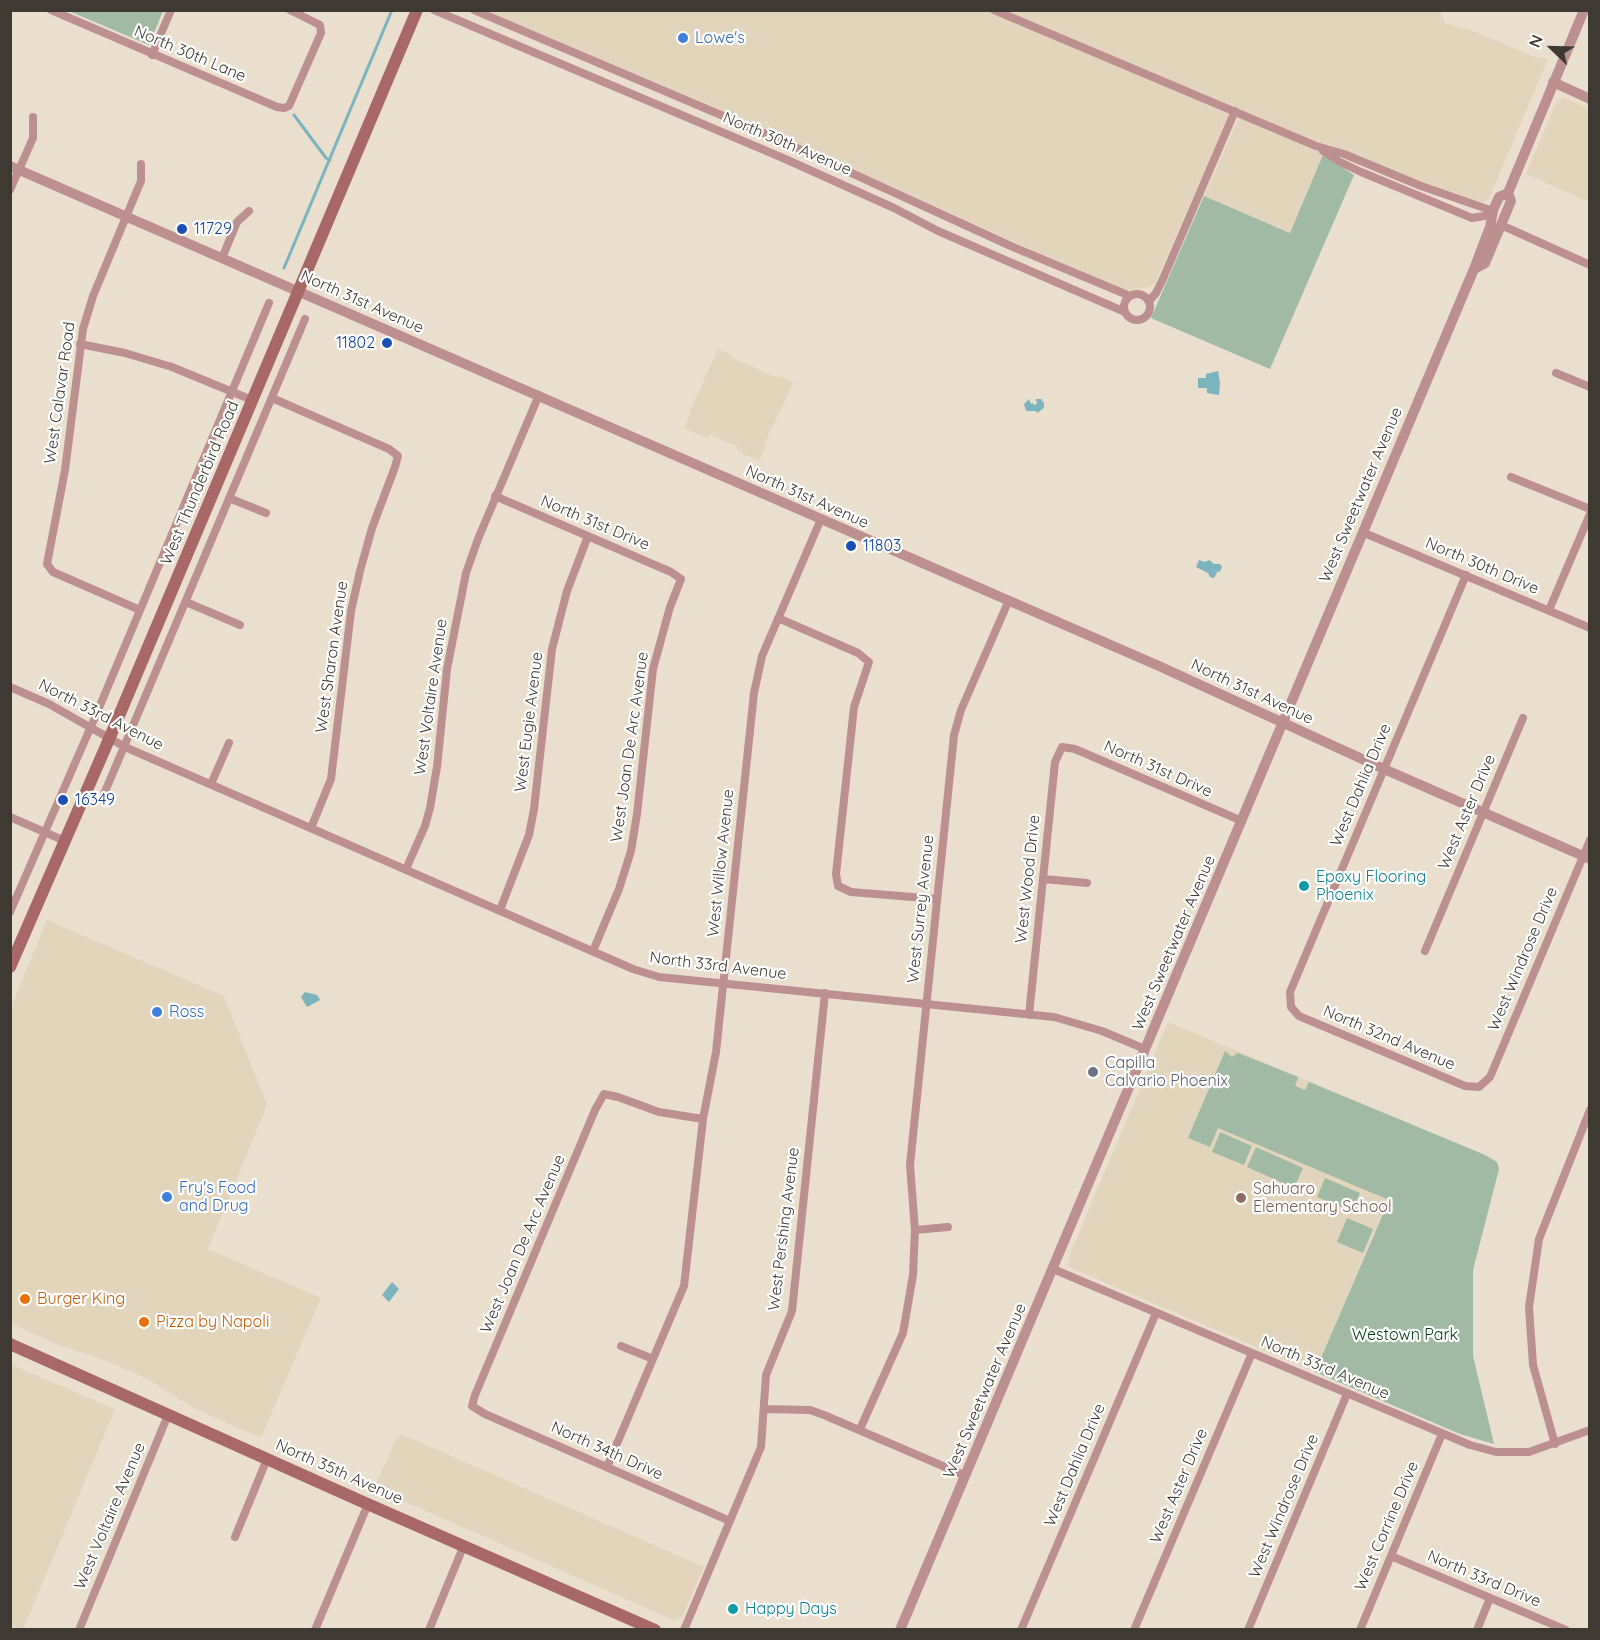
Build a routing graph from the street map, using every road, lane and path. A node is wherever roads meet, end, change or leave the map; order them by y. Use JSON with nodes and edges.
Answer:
{"nodes":[{"id":1,"x":51,"y":10,"type":"edge"},
{"id":2,"x":171,"y":10,"type":"edge"},
{"id":3,"x":290,"y":10,"type":"edge"},
{"id":4,"x":417,"y":10,"type":"edge"},
{"id":5,"x":434,"y":10,"type":"edge"},
{"id":6,"x":474,"y":10,"type":"edge"},
{"id":7,"x":994,"y":10,"type":"edge"},
{"id":8,"x":1584,"y":10,"type":"edge"},
{"id":9,"x":152,"y":55,"type":"junction"},
{"id":10,"x":1553,"y":82,"type":"junction"},
{"id":11,"x":1590,"y":99,"type":"edge"},
{"id":12,"x":1235,"y":111,"type":"junction"},
{"id":13,"x":33,"y":117,"type":"dead end"},
{"id":14,"x":141,"y":164,"type":"dead end"},
{"id":15,"x":15,"y":168,"type":"edge"},
{"id":16,"x":10,"y":190,"type":"edge"},
{"id":17,"x":1509,"y":197,"type":"junction"},
{"id":18,"x":249,"y":211,"type":"dead end"},
{"id":19,"x":1493,"y":211,"type":"junction"},
{"id":20,"x":127,"y":216,"type":"junction"},
{"id":21,"x":1492,"y":227,"type":"junction"},
{"id":22,"x":222,"y":258,"type":"junction"},
{"id":23,"x":1590,"y":265,"type":"edge"},
{"id":24,"x":1474,"y":268,"type":"junction"},
{"id":25,"x":299,"y":291,"type":"junction"},
{"id":26,"x":1130,"y":296,"type":"junction"},
{"id":27,"x":1149,"y":301,"type":"junction"},
{"id":28,"x":269,"y":303,"type":"dead end"},
{"id":29,"x":1125,"y":312,"type":"junction"},
{"id":30,"x":305,"y":319,"type":"dead end"},
{"id":31,"x":80,"y":345,"type":"junction"},
{"id":32,"x":1556,"y":373,"type":"dead end"},
{"id":33,"x":1590,"y":387,"type":"edge"},
{"id":34,"x":233,"y":392,"type":"junction"},
{"id":35,"x":539,"y":396,"type":"junction"},
{"id":36,"x":272,"y":398,"type":"junction"},
{"id":37,"x":252,"y":400,"type":"junction"},
{"id":38,"x":1511,"y":477,"type":"dead end"},
{"id":39,"x":495,"y":496,"type":"junction"},
{"id":40,"x":229,"y":498,"type":"junction"},
{"id":41,"x":1590,"y":509,"type":"edge"},
{"id":42,"x":266,"y":513,"type":"dead end"},
{"id":43,"x":1590,"y":514,"type":"edge"},
{"id":44,"x":821,"y":519,"type":"junction"},
{"id":45,"x":1362,"y":532,"type":"junction"},
{"id":46,"x":588,"y":536,"type":"junction"},
{"id":47,"x":1466,"y":575,"type":"junction"},
{"id":48,"x":681,"y":579,"type":"joint"},
{"id":49,"x":1009,"y":600,"type":"junction"},
{"id":50,"x":186,"y":602,"type":"junction"},
{"id":51,"x":140,"y":610,"type":"junction"},
{"id":52,"x":1549,"y":610,"type":"junction"},
{"id":53,"x":778,"y":618,"type":"junction"},
{"id":54,"x":240,"y":625,"type":"dead end"},
{"id":55,"x":1590,"y":627,"type":"edge"},
{"id":56,"x":10,"y":687,"type":"edge"},
{"id":57,"x":1523,"y":718,"type":"dead end"},
{"id":58,"x":1283,"y":723,"type":"junction"},
{"id":59,"x":91,"y":726,"type":"junction"},
{"id":60,"x":110,"y":737,"type":"junction"},
{"id":61,"x":229,"y":743,"type":"dead end"},
{"id":62,"x":124,"y":747,"type":"junction"},
{"id":63,"x":1062,"y":747,"type":"joint"},
{"id":64,"x":1384,"y":769,"type":"junction"},
{"id":65,"x":211,"y":784,"type":"junction"},
{"id":66,"x":104,"y":794,"type":"dead end"},
{"id":67,"x":1484,"y":813,"type":"junction"},
{"id":68,"x":10,"y":817,"type":"edge"},
{"id":69,"x":1242,"y":821,"type":"junction"},
{"id":70,"x":311,"y":828,"type":"junction"},
{"id":71,"x":45,"y":832,"type":"junction"},
{"id":72,"x":1590,"y":840,"type":"edge"},
{"id":73,"x":65,"y":841,"type":"junction"},
{"id":74,"x":1586,"y":857,"type":"edge"},
{"id":75,"x":406,"y":869,"type":"junction"},
{"id":76,"x":1044,"y":879,"type":"junction"},
{"id":77,"x":1087,"y":883,"type":"dead end"},
{"id":78,"x":938,"y":899,"type":"junction"},
{"id":79,"x":500,"y":910,"type":"junction"},
{"id":80,"x":10,"y":912,"type":"edge"},
{"id":81,"x":14,"y":947,"type":"edge"},
{"id":82,"x":592,"y":951,"type":"junction"},
{"id":83,"x":1425,"y":951,"type":"dead end"},
{"id":84,"x":10,"y":966,"type":"edge"},
{"id":85,"x":723,"y":983,"type":"junction"},
{"id":86,"x":825,"y":993,"type":"junction"},
{"id":87,"x":927,"y":1004,"type":"junction"},
{"id":88,"x":1291,"y":1008,"type":"joint"},
{"id":89,"x":1029,"y":1015,"type":"junction"},
{"id":90,"x":1145,"y":1049,"type":"junction"},
{"id":91,"x":1479,"y":1087,"type":"joint"},
{"id":92,"x":1590,"y":1110,"type":"edge"},
{"id":93,"x":703,"y":1119,"type":"junction"},
{"id":94,"x":948,"y":1227,"type":"dead end"},
{"id":95,"x":915,"y":1230,"type":"junction"},
{"id":96,"x":1053,"y":1269,"type":"junction"},
{"id":97,"x":1156,"y":1313,"type":"junction"},
{"id":98,"x":10,"y":1344,"type":"edge"},
{"id":99,"x":621,"y":1346,"type":"dead end"},
{"id":100,"x":1252,"y":1353,"type":"junction"},
{"id":101,"x":653,"y":1359,"type":"junction"},
{"id":102,"x":1347,"y":1394,"type":"junction"},
{"id":103,"x":472,"y":1407,"type":"joint"},
{"id":104,"x":764,"y":1409,"type":"junction"},
{"id":105,"x":168,"y":1415,"type":"junction"},
{"id":106,"x":860,"y":1429,"type":"junction"},
{"id":107,"x":1590,"y":1430,"type":"edge"},
{"id":108,"x":1443,"y":1434,"type":"junction"},
{"id":109,"x":1555,"y":1444,"type":"junction"},
{"id":110,"x":267,"y":1459,"type":"junction"},
{"id":111,"x":607,"y":1467,"type":"junction"},
{"id":112,"x":966,"y":1476,"type":"junction"},
{"id":113,"x":368,"y":1504,"type":"junction"},
{"id":114,"x":730,"y":1521,"type":"junction"},
{"id":115,"x":235,"y":1537,"type":"dead end"},
{"id":116,"x":464,"y":1545,"type":"junction"},
{"id":117,"x":1391,"y":1556,"type":"junction"},
{"id":118,"x":1490,"y":1598,"type":"junction"},
{"id":119,"x":79,"y":1629,"type":"edge"},
{"id":120,"x":315,"y":1629,"type":"edge"},
{"id":121,"x":429,"y":1629,"type":"edge"},
{"id":122,"x":655,"y":1629,"type":"edge"},
{"id":123,"x":684,"y":1629,"type":"edge"},
{"id":124,"x":900,"y":1629,"type":"edge"},
{"id":125,"x":1021,"y":1629,"type":"edge"},
{"id":126,"x":1134,"y":1629,"type":"edge"},
{"id":127,"x":1248,"y":1629,"type":"edge"},
{"id":128,"x":1360,"y":1629,"type":"edge"},
{"id":129,"x":1477,"y":1629,"type":"edge"},
{"id":130,"x":1566,"y":1629,"type":"edge"}],
"edges":[{"from":1,"to":9,"type":"street","name":"North 30th Lane"},
{"from":2,"to":9,"type":"street"},
{"from":3,"to":9,"type":"street","name":"North 30th Lane"},
{"from":4,"to":25,"type":"main road","name":"West Thunderbird Road"},
{"from":5,"to":29,"type":"street","name":"North 30th Avenue"},
{"from":6,"to":26,"type":"street","name":"North 30th Avenue"},
{"from":7,"to":12,"type":"street"},
{"from":8,"to":10,"type":"street","name":"West Sweetwater Avenue"},
{"from":10,"to":11,"type":"street"},
{"from":10,"to":17,"type":"street","name":"West Sweetwater Avenue"},
{"from":12,"to":19,"type":"street"},
{"from":12,"to":27,"type":"street"},
{"from":13,"to":15,"type":"street"},
{"from":14,"to":20,"type":"street","name":"West Calavar Road"},
{"from":15,"to":16,"type":"street"},
{"from":15,"to":20,"type":"street","name":"North 31st Avenue"},
{"from":17,"to":19,"type":"street","name":"West Sweetwater Avenue"},
{"from":17,"to":21,"type":"street","name":"West Sweetwater Avenue"},
{"from":18,"to":22,"type":"street"},
{"from":19,"to":21,"type":"street"},
{"from":19,"to":21,"type":"street","name":"West Sweetwater Avenue"},
{"from":20,"to":22,"type":"street","name":"North 31st Avenue"},
{"from":20,"to":31,"type":"street","name":"West Calavar Road"},
{"from":21,"to":23,"type":"street"},
{"from":21,"to":24,"type":"street","name":"West Sweetwater Avenue"},
{"from":21,"to":24,"type":"street","name":"West Sweetwater Avenue"},
{"from":22,"to":25,"type":"street","name":"North 31st Avenue"},
{"from":24,"to":45,"type":"street","name":"West Sweetwater Avenue"},
{"from":25,"to":35,"type":"street","name":"North 31st Avenue"},
{"from":25,"to":37,"type":"main road","name":"West Thunderbird Road"},
{"from":26,"to":27,"type":"street","name":"North 30th Avenue"},
{"from":26,"to":29,"type":"street"},
{"from":27,"to":29,"type":"street","name":"North 30th Avenue"},
{"from":28,"to":34,"type":"street","name":"West Thunderbird Road"},
{"from":30,"to":36,"type":"street","name":"West Thunderbird Road"},
{"from":31,"to":34,"type":"street"},
{"from":31,"to":51,"type":"street","name":"West Calavar Road"},
{"from":32,"to":33,"type":"street"},
{"from":34,"to":37,"type":"street"},
{"from":34,"to":51,"type":"street","name":"West Thunderbird Road"},
{"from":35,"to":39,"type":"street","name":"West Voltaire Avenue"},
{"from":35,"to":44,"type":"street","name":"North 31st Avenue"},
{"from":36,"to":40,"type":"street","name":"West Thunderbird Road"},
{"from":36,"to":70,"type":"street","name":"West Sharon Avenue"},
{"from":37,"to":60,"type":"main road","name":"West Thunderbird Road"},
{"from":38,"to":41,"type":"street"},
{"from":39,"to":46,"type":"street","name":"North 31st Drive"},
{"from":39,"to":75,"type":"street","name":"West Voltaire Avenue"},
{"from":40,"to":42,"type":"street"},
{"from":40,"to":50,"type":"street","name":"West Thunderbird Road"},
{"from":43,"to":52,"type":"street"},
{"from":44,"to":49,"type":"street","name":"North 31st Avenue"},
{"from":44,"to":53,"type":"street","name":"West Willow Avenue"},
{"from":45,"to":47,"type":"street","name":"North 30th Drive"},
{"from":45,"to":58,"type":"street","name":"West Sweetwater Avenue"},
{"from":46,"to":48,"type":"street","name":"North 31st Drive"},
{"from":46,"to":79,"type":"street","name":"West Eugie Avenue"},
{"from":47,"to":52,"type":"street","name":"North 30th Drive"},
{"from":47,"to":64,"type":"street","name":"West Dahlia Drive"},
{"from":48,"to":82,"type":"street","name":"West Joan De Arc Avenue"},
{"from":49,"to":58,"type":"street","name":"North 31st Avenue"},
{"from":49,"to":78,"type":"street","name":"West Surrey Avenue"},
{"from":50,"to":54,"type":"street"},
{"from":50,"to":62,"type":"street","name":"West Thunderbird Road"},
{"from":51,"to":59,"type":"street","name":"West Thunderbird Road"},
{"from":52,"to":55,"type":"street","name":"North 30th Drive"},
{"from":53,"to":78,"type":"street"},
{"from":53,"to":85,"type":"street","name":"West Willow Avenue"},
{"from":56,"to":59,"type":"street","name":"North 33rd Avenue"},
{"from":57,"to":67,"type":"street","name":"West Aster Drive"},
{"from":58,"to":64,"type":"street","name":"North 31st Avenue"},
{"from":58,"to":69,"type":"street","name":"West Sweetwater Avenue"},
{"from":59,"to":60,"type":"street","name":"North 33rd Avenue"},
{"from":59,"to":71,"type":"street","name":"West Thunderbird Road"},
{"from":60,"to":62,"type":"street","name":"North 33rd Avenue"},
{"from":60,"to":73,"type":"main road","name":"West Thunderbird Road"},
{"from":61,"to":65,"type":"street"},
{"from":62,"to":65,"type":"street","name":"North 33rd Avenue"},
{"from":62,"to":66,"type":"street","name":"West Thunderbird Road"},
{"from":63,"to":69,"type":"street","name":"North 31st Drive"},
{"from":63,"to":76,"type":"street","name":"West Wood Drive"},
{"from":64,"to":67,"type":"street","name":"North 31st Avenue"},
{"from":64,"to":88,"type":"street","name":"West Dahlia Drive"},
{"from":65,"to":70,"type":"street","name":"North 33rd Avenue"},
{"from":67,"to":74,"type":"street","name":"North 31st Avenue"},
{"from":67,"to":83,"type":"street","name":"West Aster Drive"},
{"from":68,"to":71,"type":"street"},
{"from":69,"to":90,"type":"street","name":"West Sweetwater Avenue"},
{"from":70,"to":75,"type":"street","name":"North 33rd Avenue"},
{"from":71,"to":73,"type":"street"},
{"from":71,"to":80,"type":"street","name":"West Thunderbird Road"},
{"from":72,"to":74,"type":"street","name":"West Windrose Drive"},
{"from":73,"to":81,"type":"main road","name":"West Thunderbird Road"},
{"from":74,"to":91,"type":"street","name":"West Windrose Drive"},
{"from":75,"to":79,"type":"street","name":"North 33rd Avenue"},
{"from":76,"to":77,"type":"street"},
{"from":76,"to":89,"type":"street","name":"West Wood Drive"},
{"from":78,"to":87,"type":"street","name":"West Surrey Avenue"},
{"from":79,"to":82,"type":"street","name":"North 33rd Avenue"},
{"from":81,"to":84,"type":"main road","name":"West Thunderbird Road"},
{"from":82,"to":85,"type":"street","name":"North 33rd Avenue"},
{"from":85,"to":86,"type":"street","name":"North 33rd Avenue"},
{"from":85,"to":93,"type":"street","name":"West Willow Avenue"},
{"from":86,"to":87,"type":"street","name":"North 33rd Avenue"},
{"from":86,"to":104,"type":"street","name":"West Pershing Avenue"},
{"from":87,"to":89,"type":"street","name":"North 33rd Avenue"},
{"from":87,"to":95,"type":"street","name":"West Surrey Avenue"},
{"from":88,"to":91,"type":"street","name":"North 32nd Avenue"},
{"from":89,"to":90,"type":"street","name":"North 33rd Avenue"},
{"from":90,"to":96,"type":"street","name":"West Sweetwater Avenue"},
{"from":92,"to":109,"type":"street"},
{"from":93,"to":101,"type":"street","name":"West Willow Avenue"},
{"from":93,"to":103,"type":"street","name":"West Joan De Arc Avenue"},
{"from":94,"to":95,"type":"street"},
{"from":95,"to":106,"type":"street","name":"West Surrey Avenue"},
{"from":96,"to":97,"type":"street","name":"North 33rd Avenue"},
{"from":96,"to":112,"type":"street","name":"West Sweetwater Avenue"},
{"from":97,"to":100,"type":"street","name":"North 33rd Avenue"},
{"from":97,"to":125,"type":"street","name":"West Dahlia Drive"},
{"from":98,"to":105,"type":"main road","name":"North 35th Avenue"},
{"from":99,"to":101,"type":"street"},
{"from":100,"to":102,"type":"street","name":"North 33rd Avenue"},
{"from":100,"to":126,"type":"street","name":"West Aster Drive"},
{"from":101,"to":111,"type":"street","name":"West Willow Avenue"},
{"from":102,"to":108,"type":"street","name":"North 33rd Avenue"},
{"from":102,"to":127,"type":"street","name":"West Windrose Drive"},
{"from":103,"to":111,"type":"street","name":"North 34th Drive"},
{"from":104,"to":106,"type":"street"},
{"from":104,"to":114,"type":"street","name":"West Pershing Avenue"},
{"from":105,"to":110,"type":"main road","name":"North 35th Avenue"},
{"from":105,"to":119,"type":"street","name":"West Voltaire Avenue"},
{"from":106,"to":112,"type":"street"},
{"from":107,"to":109,"type":"street","name":"North 33rd Avenue"},
{"from":108,"to":109,"type":"street","name":"North 33rd Avenue"},
{"from":108,"to":117,"type":"street","name":"West Corrine Drive"},
{"from":110,"to":113,"type":"main road","name":"North 35th Avenue"},
{"from":110,"to":115,"type":"street"},
{"from":111,"to":114,"type":"street","name":"North 34th Drive"},
{"from":112,"to":124,"type":"street","name":"West Sweetwater Avenue"},
{"from":113,"to":116,"type":"main road","name":"North 35th Avenue"},
{"from":113,"to":120,"type":"street"},
{"from":114,"to":123,"type":"street","name":"West Pershing Avenue"},
{"from":116,"to":121,"type":"street"},
{"from":116,"to":122,"type":"main road","name":"North 35th Avenue"},
{"from":117,"to":118,"type":"street","name":"North 33rd Drive"},
{"from":117,"to":128,"type":"street","name":"West Corrine Drive"},
{"from":118,"to":129,"type":"street"},
{"from":118,"to":130,"type":"street","name":"North 33rd Drive"}]}
